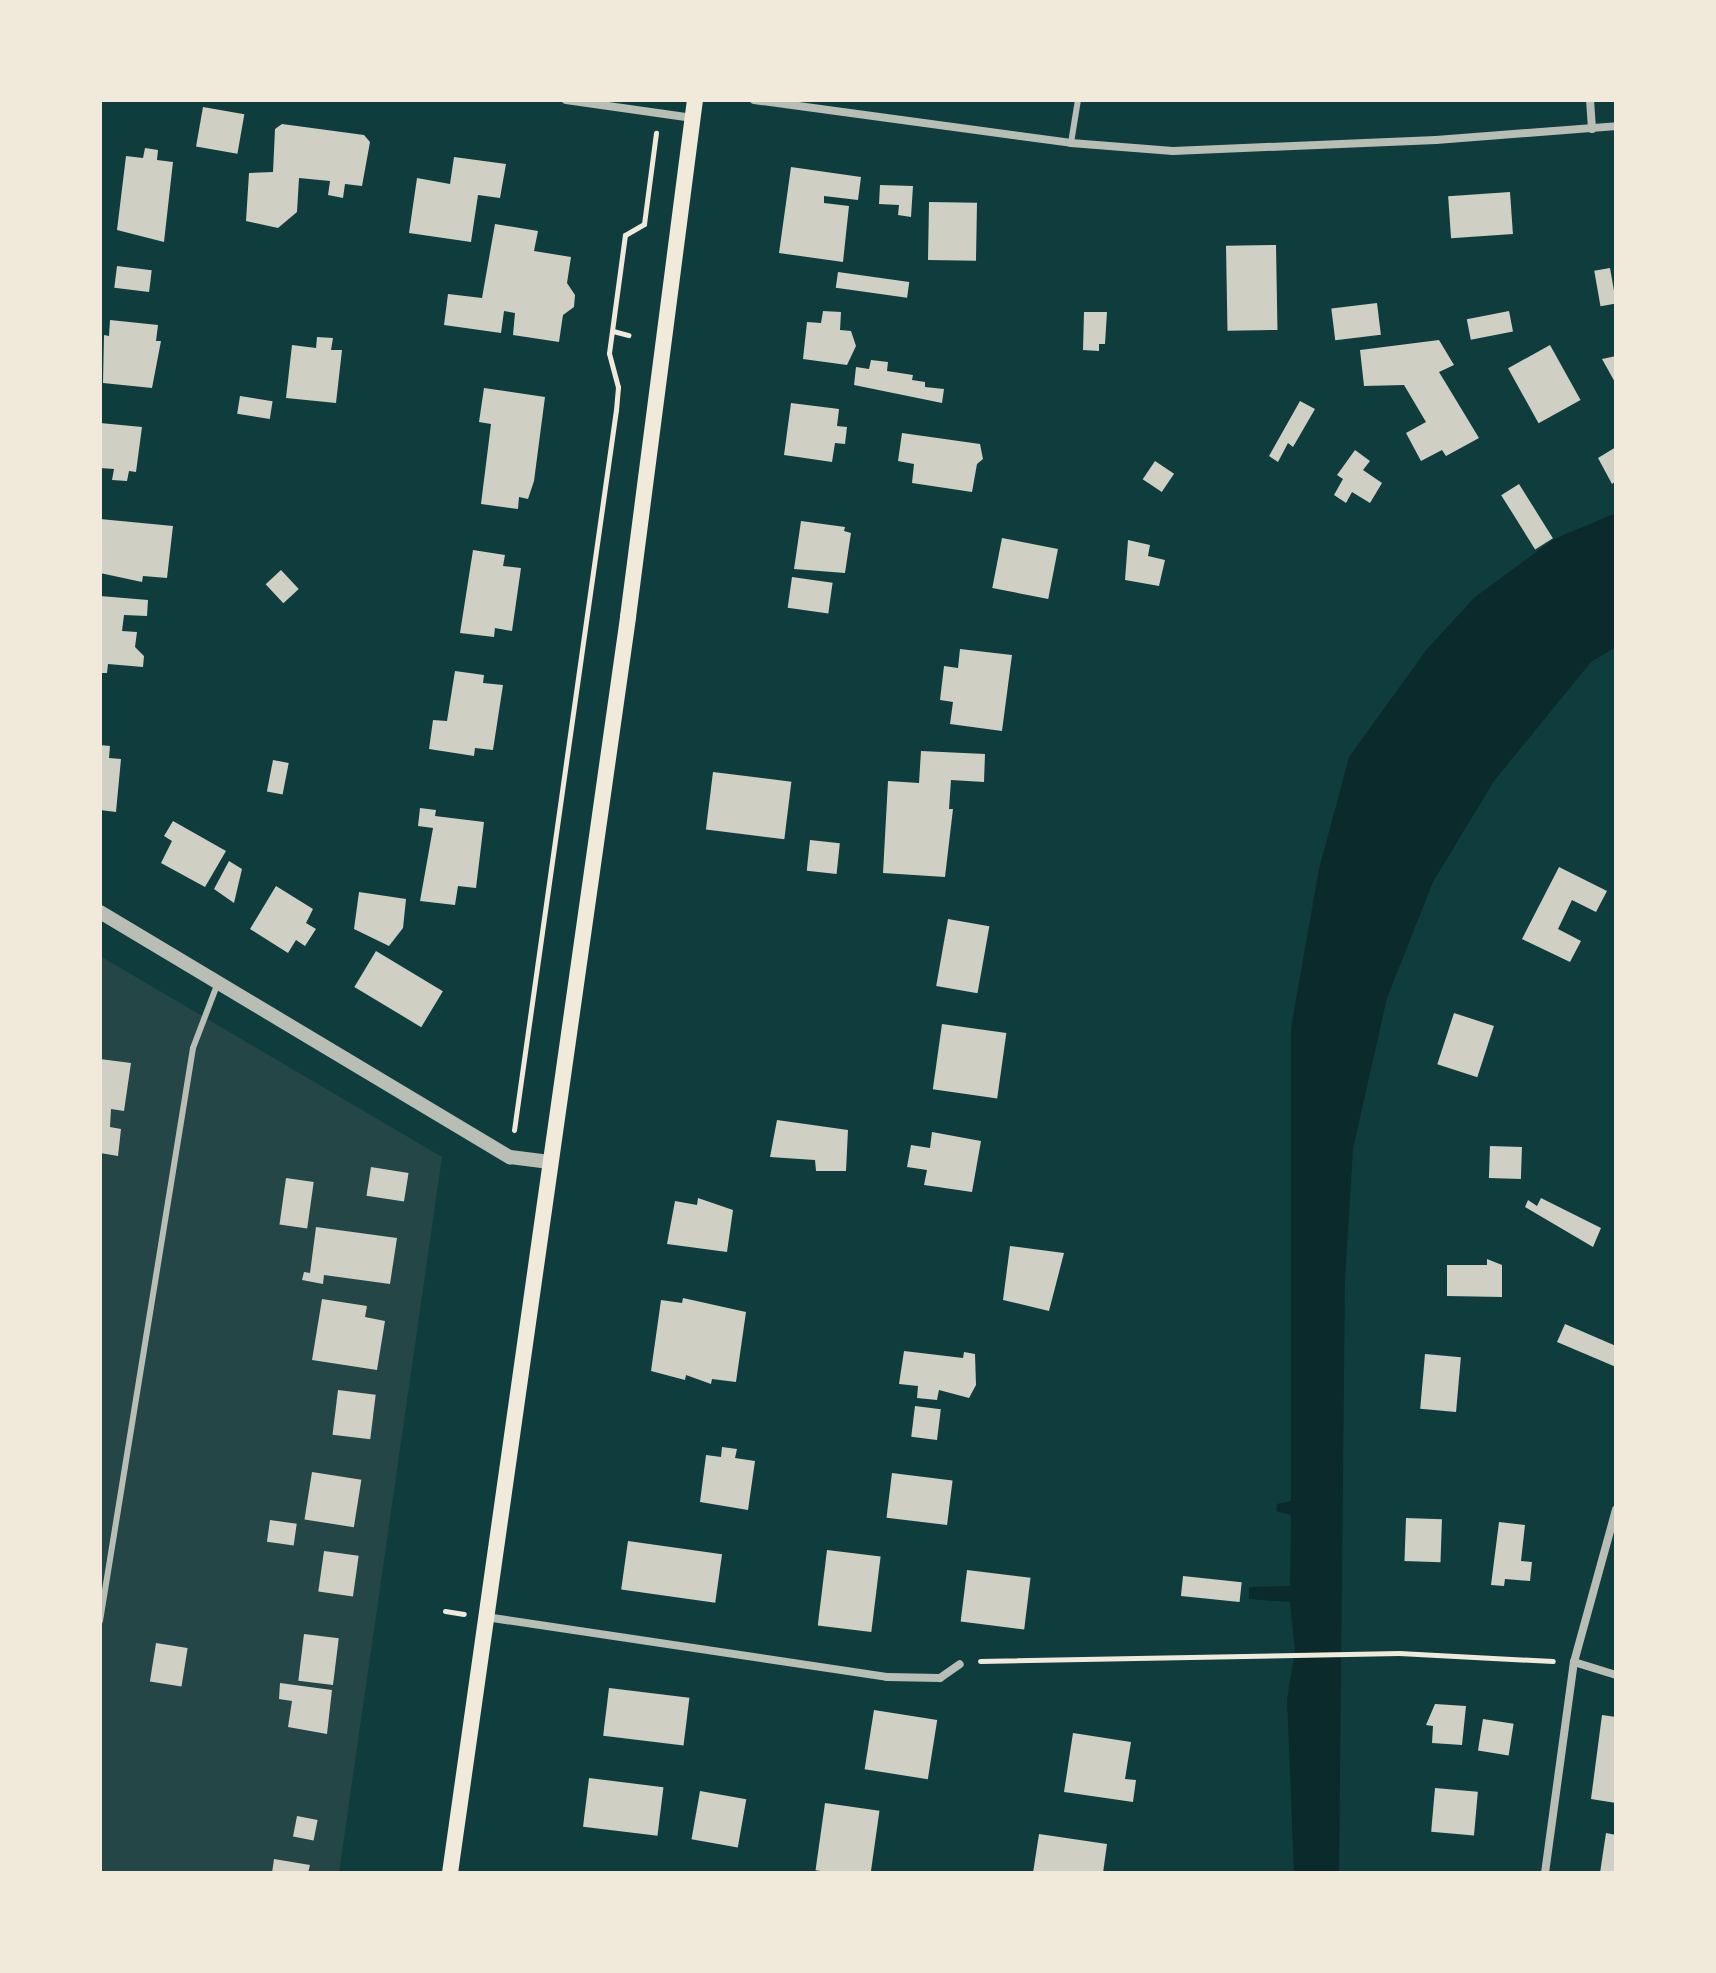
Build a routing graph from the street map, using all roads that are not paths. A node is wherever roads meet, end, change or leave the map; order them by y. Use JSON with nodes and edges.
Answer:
{"nodes":[{"id":1,"x":566,"y":100,"type":"edge"},
{"id":2,"x":695,"y":100,"type":"edge"},
{"id":3,"x":754,"y":100,"type":"edge"},
{"id":4,"x":1078,"y":100,"type":"edge"},
{"id":5,"x":1590,"y":100,"type":"edge"},
{"id":6,"x":694,"y":118,"type":"junction"},
{"id":7,"x":1616,"y":126,"type":"edge"},
{"id":8,"x":1592,"y":129,"type":"junction"},
{"id":9,"x":1071,"y":143,"type":"junction"},
{"id":10,"x":100,"y":912,"type":"edge"},
{"id":11,"x":218,"y":983,"type":"junction"},
{"id":12,"x":550,"y":1162,"type":"junction"},
{"id":13,"x":1616,"y":1510,"type":"edge"},
{"id":14,"x":104,"y":1568,"type":"edge"},
{"id":15,"x":484,"y":1617,"type":"junction"},
{"id":16,"x":100,"y":1621,"type":"edge"},
{"id":17,"x":1574,"y":1662,"type":"junction"},
{"id":18,"x":960,"y":1664,"type":"road end"},
{"id":19,"x":1616,"y":1675,"type":"edge"},
{"id":20,"x":450,"y":1873,"type":"edge"},
{"id":21,"x":1545,"y":1873,"type":"edge"}],
"edges":[{"from":1,"to":6,"type":"street"},
{"from":2,"to":6,"type":"main road"},
{"from":3,"to":9,"type":"street"},
{"from":4,"to":9,"type":"lane"},
{"from":5,"to":8,"type":"street"},
{"from":6,"to":12,"type":"main road"},
{"from":7,"to":8,"type":"street"},
{"from":8,"to":9,"type":"street"},
{"from":10,"to":11,"type":"street"},
{"from":11,"to":12,"type":"street"},
{"from":11,"to":14,"type":"lane"},
{"from":12,"to":15,"type":"main road"},
{"from":13,"to":17,"type":"street"},
{"from":14,"to":16,"type":"lane"},
{"from":15,"to":18,"type":"street"},
{"from":15,"to":20,"type":"main road"},
{"from":17,"to":19,"type":"street"},
{"from":17,"to":21,"type":"street"}]}
